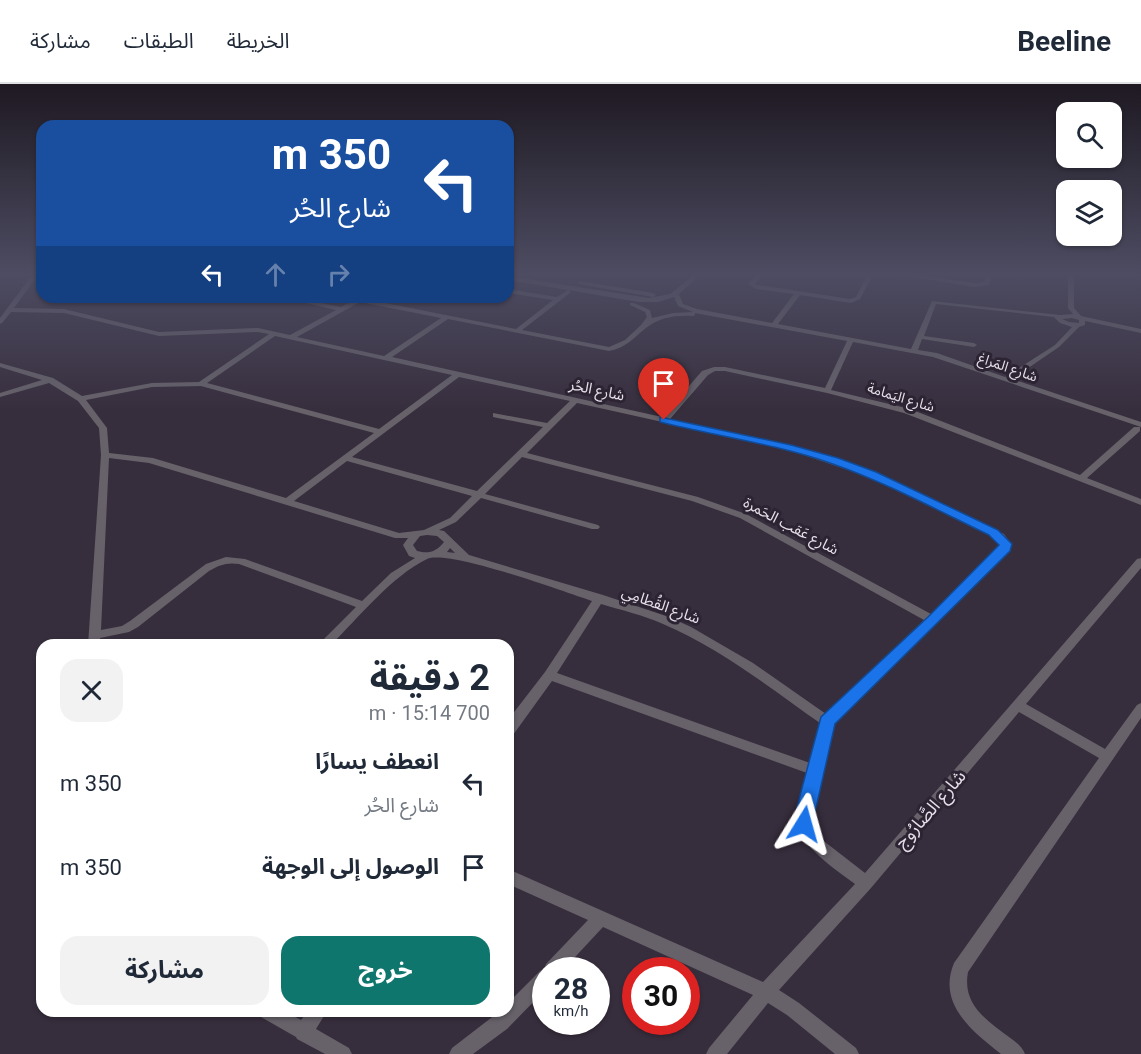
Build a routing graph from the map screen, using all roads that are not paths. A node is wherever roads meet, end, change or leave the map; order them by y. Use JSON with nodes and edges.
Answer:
{"nodes":[{"id":1,"x":102,"y":320,"type":"edge"},
{"id":2,"x":321,"y":320,"type":"edge"},
{"id":3,"x":442,"y":320,"type":"edge"},
{"id":4,"x":469,"y":320,"type":"edge"},
{"id":5,"x":531,"y":320,"type":"edge"},
{"id":6,"x":648,"y":320,"type":"edge"},
{"id":7,"x":653,"y":320,"type":"edge"},
{"id":8,"x":741,"y":320,"type":"edge"},
{"id":9,"x":777,"y":320,"type":"edge"},
{"id":10,"x":926,"y":320,"type":"edge"},
{"id":11,"x":1060,"y":320,"type":"edge"},
{"id":12,"x":1071,"y":320,"type":"edge"},
{"id":13,"x":1080,"y":322,"type":"junction"},
{"id":14,"x":644,"y":326,"type":"junction"},
{"id":15,"x":773,"y":326,"type":"junction"},
{"id":16,"x":518,"y":330,"type":"junction"},
{"id":17,"x":1141,"y":331,"type":"edge"},
{"id":18,"x":1068,"y":332,"type":"junction"},
{"id":19,"x":275,"y":333,"type":"junction"},
{"id":20,"x":291,"y":337,"type":"junction"},
{"id":21,"x":920,"y":337,"type":"junction"},
{"id":22,"x":851,"y":339,"type":"junction"},
{"id":23,"x":974,"y":345,"type":"dead end"},
{"id":24,"x":914,"y":351,"type":"junction"},
{"id":25,"x":386,"y":358,"type":"junction"},
{"id":26,"x":0,"y":365,"type":"edge"},
{"id":27,"x":457,"y":375,"type":"junction"},
{"id":28,"x":1007,"y":379,"type":"junction"},
{"id":29,"x":50,"y":380,"type":"junction"},
{"id":30,"x":201,"y":384,"type":"junction"},
{"id":31,"x":827,"y":391,"type":"junction"},
{"id":32,"x":0,"y":394,"type":"edge"},
{"id":33,"x":81,"y":399,"type":"junction"},
{"id":34,"x":575,"y":401,"type":"junction"},
{"id":35,"x":496,"y":415,"type":"dead end"},
{"id":36,"x":664,"y":420,"type":"junction"},
{"id":37,"x":548,"y":426,"type":"junction"},
{"id":38,"x":1139,"y":427,"type":"edge"},
{"id":39,"x":380,"y":432,"type":"junction"},
{"id":40,"x":520,"y":454,"type":"junction"},
{"id":41,"x":105,"y":455,"type":"junction"},
{"id":42,"x":346,"y":458,"type":"junction"},
{"id":43,"x":1082,"y":478,"type":"junction"},
{"id":44,"x":478,"y":495,"type":"junction"},
{"id":45,"x":288,"y":501,"type":"junction"},
{"id":46,"x":1141,"y":502,"type":"edge"},
{"id":47,"x":453,"y":520,"type":"junction"},
{"id":48,"x":595,"y":527,"type":"dead end"},
{"id":49,"x":422,"y":533,"type":"junction"},
{"id":50,"x":399,"y":536,"type":"junction"},
{"id":51,"x":448,"y":541,"type":"junction"},
{"id":52,"x":409,"y":548,"type":"junction"},
{"id":53,"x":437,"y":554,"type":"junction"},
{"id":54,"x":425,"y":556,"type":"junction"},
{"id":55,"x":466,"y":557,"type":"junction"},
{"id":56,"x":1141,"y":561,"type":"edge"},
{"id":57,"x":395,"y":575,"type":"junction"},
{"id":58,"x":599,"y":598,"type":"junction"},
{"id":59,"x":363,"y":606,"type":"junction"},
{"id":60,"x":933,"y":620,"type":"junction"},
{"id":61,"x":95,"y":639,"type":"edge"},
{"id":62,"x":98,"y":639,"type":"edge"},
{"id":63,"x":330,"y":639,"type":"edge"},
{"id":64,"x":549,"y":675,"type":"junction"},
{"id":65,"x":1019,"y":706,"type":"junction"},
{"id":66,"x":1141,"y":708,"type":"edge"},
{"id":67,"x":827,"y":722,"type":"junction"},
{"id":68,"x":514,"y":723,"type":"edge"},
{"id":69,"x":1107,"y":756,"type":"junction"},
{"id":70,"x":814,"y":770,"type":"junction"},
{"id":71,"x":514,"y":879,"type":"edge"},
{"id":72,"x":866,"y":883,"type":"junction"},
{"id":73,"x":600,"y":918,"type":"junction"},
{"id":74,"x":564,"y":957,"type":"edge"},
{"id":75,"x":532,"y":991,"type":"edge"},
{"id":76,"x":766,"y":992,"type":"junction"},
{"id":77,"x":514,"y":1010,"type":"edge"},
{"id":78,"x":277,"y":1017,"type":"edge"},
{"id":79,"x":314,"y":1017,"type":"edge"},
{"id":80,"x":507,"y":1017,"type":"edge"},
{"id":81,"x":303,"y":1033,"type":"junction"},
{"id":82,"x":343,"y":1054,"type":"edge"},
{"id":83,"x":459,"y":1054,"type":"edge"},
{"id":84,"x":715,"y":1054,"type":"edge"},
{"id":85,"x":849,"y":1054,"type":"edge"},
{"id":86,"x":1017,"y":1054,"type":"edge"}],
"edges":[{"from":1,"to":19,"type":"street","name":"شارع الحُر"},
{"from":2,"to":20,"type":"street"},
{"from":3,"to":25,"type":"street"},
{"from":4,"to":16,"type":"street"},
{"from":5,"to":16,"type":"street"},
{"from":6,"to":14,"type":"street"},
{"from":7,"to":14,"type":"street"},
{"from":8,"to":15,"type":"street","name":"شارع المَراغ"},
{"from":9,"to":15,"type":"street"},
{"from":10,"to":21,"type":"street"},
{"from":11,"to":18,"type":"street"},
{"from":12,"to":13,"type":"street"},
{"from":13,"to":17,"type":"street"},
{"from":13,"to":18,"type":"street"},
{"from":14,"to":16,"type":"street"},
{"from":15,"to":22,"type":"street","name":"شارع المَراغ"},
{"from":18,"to":28,"type":"street"},
{"from":19,"to":20,"type":"street","name":"شارع الحُر"},
{"from":19,"to":30,"type":"street"},
{"from":20,"to":25,"type":"street","name":"شارع الحُر"},
{"from":21,"to":23,"type":"street"},
{"from":21,"to":24,"type":"street"},
{"from":22,"to":24,"type":"street","name":"شارع المَراغ"},
{"from":22,"to":31,"type":"street"},
{"from":24,"to":28,"type":"street","name":"شارع المَراغ"},
{"from":25,"to":27,"type":"street","name":"شارع الحُر"},
{"from":26,"to":29,"type":"street"},
{"from":27,"to":34,"type":"street","name":"شارع الحُر"},
{"from":27,"to":39,"type":"street"},
{"from":28,"to":38,"type":"street","name":"شارع المَراغ"},
{"from":29,"to":32,"type":"street"},
{"from":29,"to":33,"type":"street"},
{"from":30,"to":33,"type":"street"},
{"from":30,"to":39,"type":"street"},
{"from":31,"to":36,"type":"street","name":"شارع اليَمامة"},
{"from":31,"to":43,"type":"street","name":"شارع اليَمامة"},
{"from":33,"to":41,"type":"street"},
{"from":34,"to":36,"type":"street","name":"شارع الحُر"},
{"from":34,"to":37,"type":"street"},
{"from":35,"to":37,"type":"street"},
{"from":36,"to":60,"type":"street","name":"شارع الحُر"},
{"from":37,"to":40,"type":"street"},
{"from":38,"to":43,"type":"street"},
{"from":39,"to":42,"type":"street"},
{"from":40,"to":44,"type":"street"},
{"from":40,"to":60,"type":"street","name":"شارع عَقب الحَمرة"},
{"from":41,"to":45,"type":"street"},
{"from":41,"to":61,"type":"street"},
{"from":42,"to":44,"type":"street"},
{"from":42,"to":45,"type":"street"},
{"from":43,"to":46,"type":"street","name":"شارع اليَمامة"},
{"from":44,"to":47,"type":"street"},
{"from":44,"to":48,"type":"street"},
{"from":45,"to":50,"type":"street"},
{"from":47,"to":49,"type":"street"},
{"from":47,"to":51,"type":"street"},
{"from":49,"to":50,"type":"street"},
{"from":49,"to":51,"type":"street"},
{"from":49,"to":52,"type":"street"},
{"from":50,"to":52,"type":"street"},
{"from":51,"to":53,"type":"street"},
{"from":51,"to":55,"type":"street","name":"شارع القُطامِي"},
{"from":52,"to":54,"type":"street"},
{"from":52,"to":57,"type":"street"},
{"from":53,"to":54,"type":"street","name":"شارع القُطامِي"},
{"from":53,"to":55,"type":"street","name":"شارع القُطامِي"},
{"from":54,"to":57,"type":"street"},
{"from":55,"to":58,"type":"street","name":"شارع القُطامِي"},
{"from":56,"to":65,"type":"street","name":"شارع الصَّارُوج"},
{"from":57,"to":59,"type":"street"},
{"from":58,"to":64,"type":"street"},
{"from":58,"to":67,"type":"street","name":"شارع القُطامِي"},
{"from":59,"to":62,"type":"street"},
{"from":59,"to":63,"type":"street"},
{"from":60,"to":67,"type":"street","name":"شارع الحُر"},
{"from":64,"to":68,"type":"street"},
{"from":64,"to":70,"type":"street"},
{"from":65,"to":69,"type":"street"},
{"from":65,"to":72,"type":"street","name":"شارع الصَّارُوج"},
{"from":66,"to":69,"type":"street"},
{"from":67,"to":70,"type":"street"},
{"from":69,"to":86,"type":"street"},
{"from":70,"to":72,"type":"street"},
{"from":71,"to":73,"type":"street"},
{"from":72,"to":76,"type":"street","name":"شارع الصَّارُوج"},
{"from":73,"to":74,"type":"street"},
{"from":73,"to":76,"type":"street"},
{"from":75,"to":77,"type":"street"},
{"from":76,"to":84,"type":"street","name":"شارع الصَّارُوج"},
{"from":76,"to":85,"type":"street"},
{"from":78,"to":81,"type":"street"},
{"from":79,"to":81,"type":"street"},
{"from":80,"to":83,"type":"street"},
{"from":81,"to":82,"type":"street"}]}
